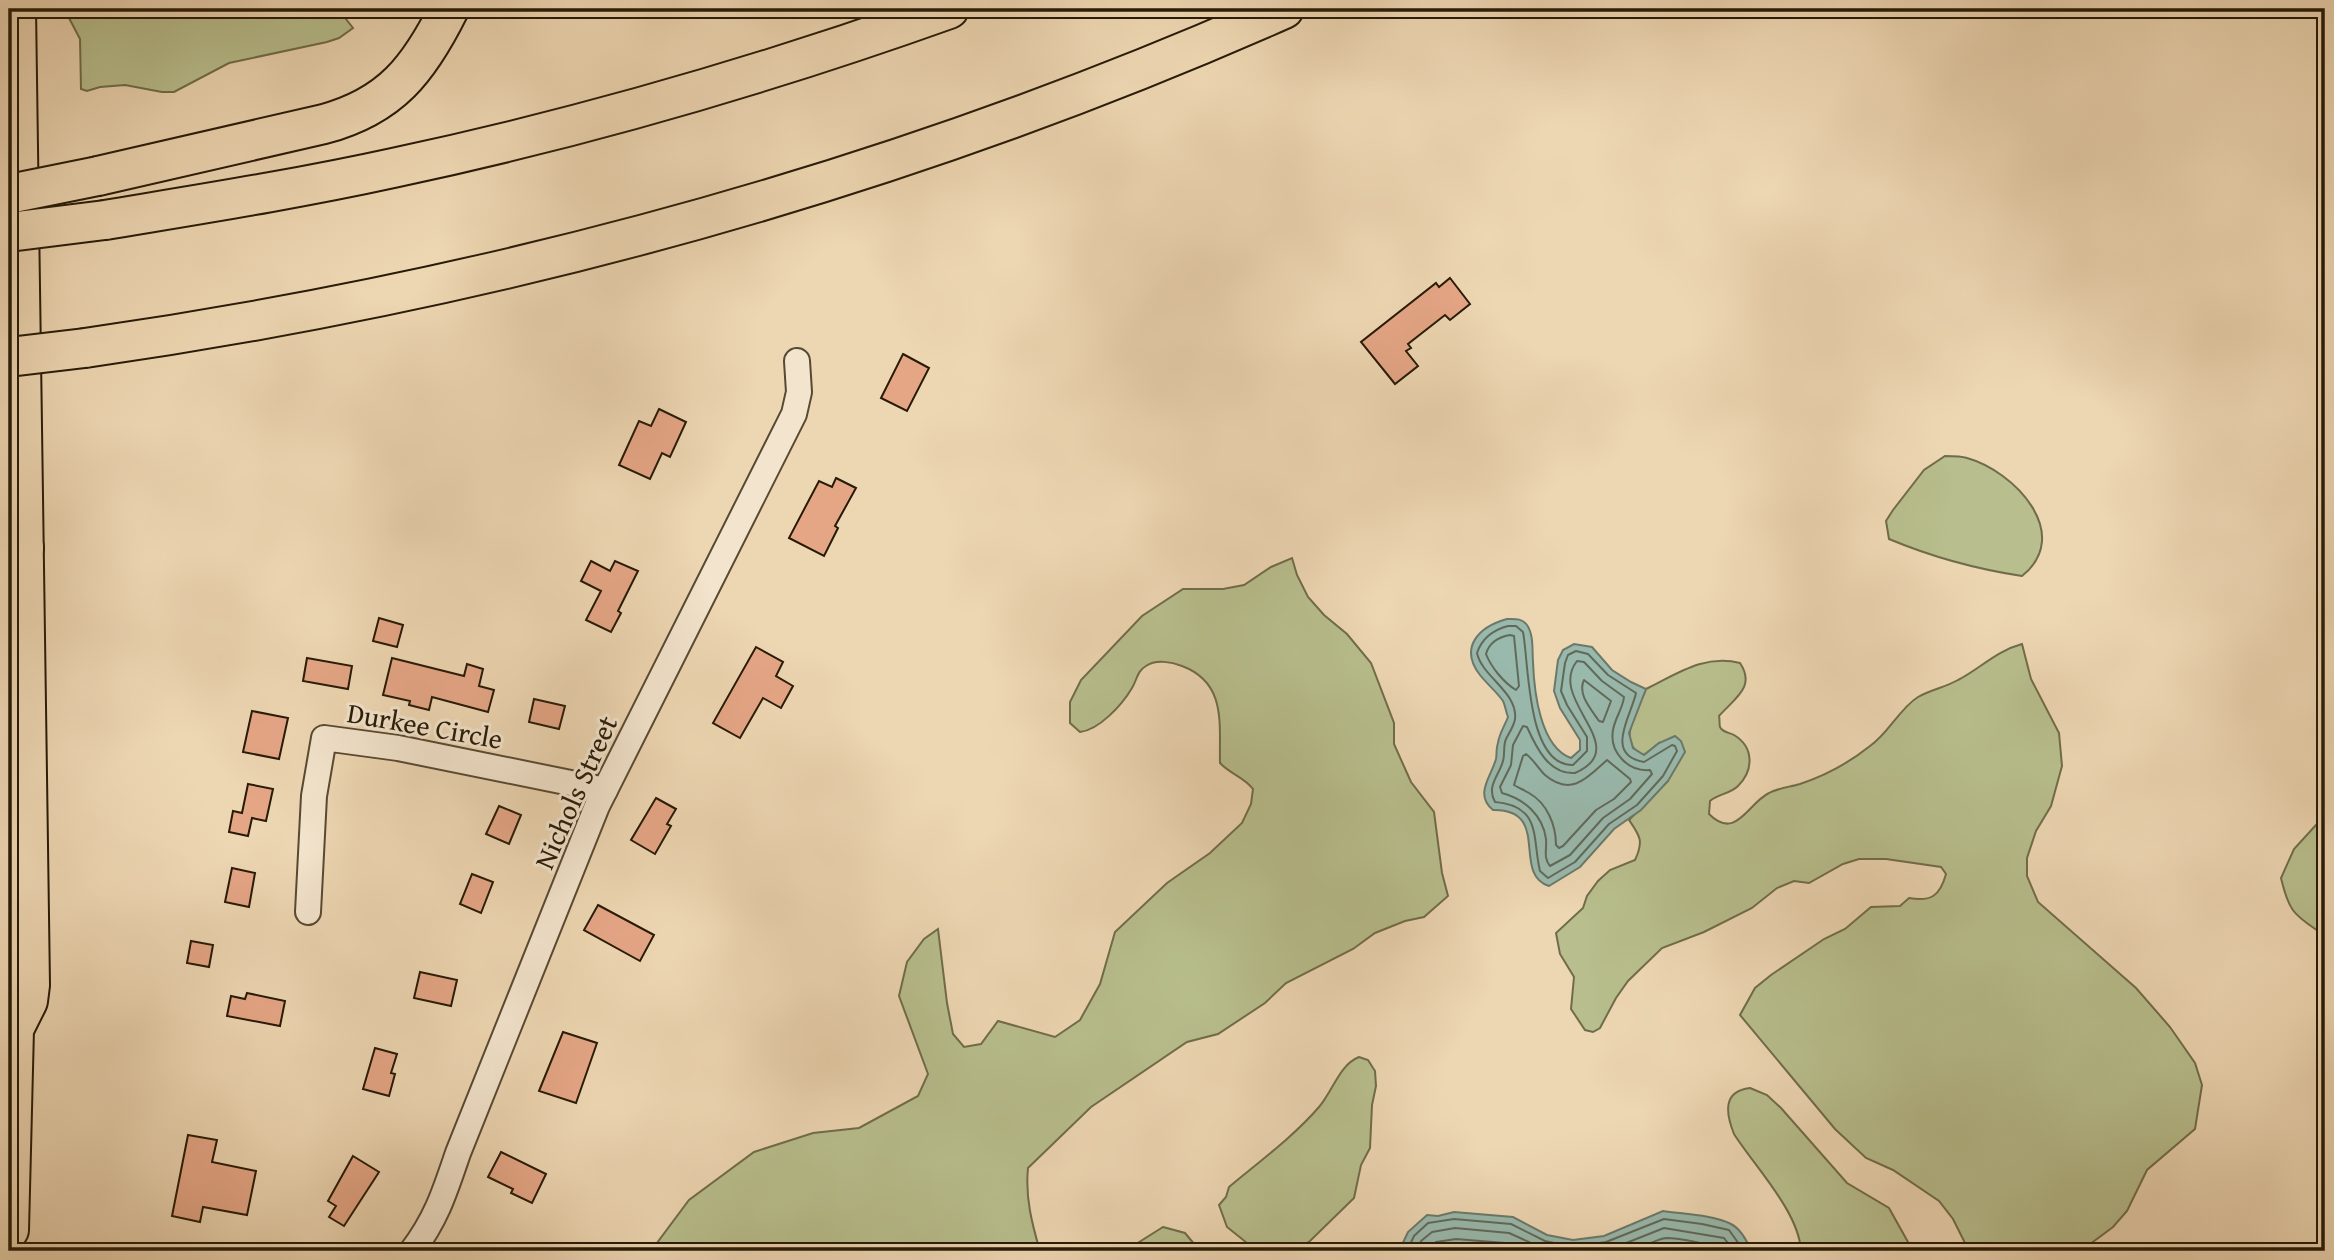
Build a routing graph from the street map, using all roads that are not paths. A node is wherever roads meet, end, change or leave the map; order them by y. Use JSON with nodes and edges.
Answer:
{"nodes":[{"id":1,"x":16,"y":9,"type":"edge"},
{"id":2,"x":434,"y":9,"type":"edge"},
{"id":3,"x":449,"y":9,"type":"edge"},
{"id":4,"x":948,"y":9,"type":"edge"},
{"id":5,"x":1284,"y":9,"type":"edge"},
{"id":6,"x":428,"y":46,"type":"junction"},
{"id":7,"x":9,"y":194,"type":"edge"},
{"id":8,"x":9,"y":232,"type":"edge"},
{"id":9,"x":9,"y":357,"type":"edge"},
{"id":10,"x":797,"y":361,"type":"dead end"},
{"id":11,"x":16,"y":564,"type":"edge"},
{"id":12,"x":605,"y":790,"type":"junction"},
{"id":13,"x":308,"y":912,"type":"dead end"},
{"id":14,"x":11,"y":1025,"type":"edge"},
{"id":15,"x":9,"y":1230,"type":"edge"},
{"id":16,"x":412,"y":1251,"type":"edge"}],
"edges":[{"from":1,"to":11,"type":"main road"},
{"from":2,"to":6,"type":"main road"},
{"from":3,"to":6,"type":"main road"},
{"from":4,"to":8,"type":"main road","bridge":true},
{"from":5,"to":9,"type":"main road","bridge":true},
{"from":6,"to":7,"type":"main road","bridge":true},
{"from":10,"to":12,"type":"street","name":"Nichols Street"},
{"from":11,"to":14,"type":"main road"},
{"from":12,"to":13,"type":"street","name":"Durkee Circle"},
{"from":12,"to":16,"type":"street","name":"Nichols Street"},
{"from":14,"to":15,"type":"main road"}]}
